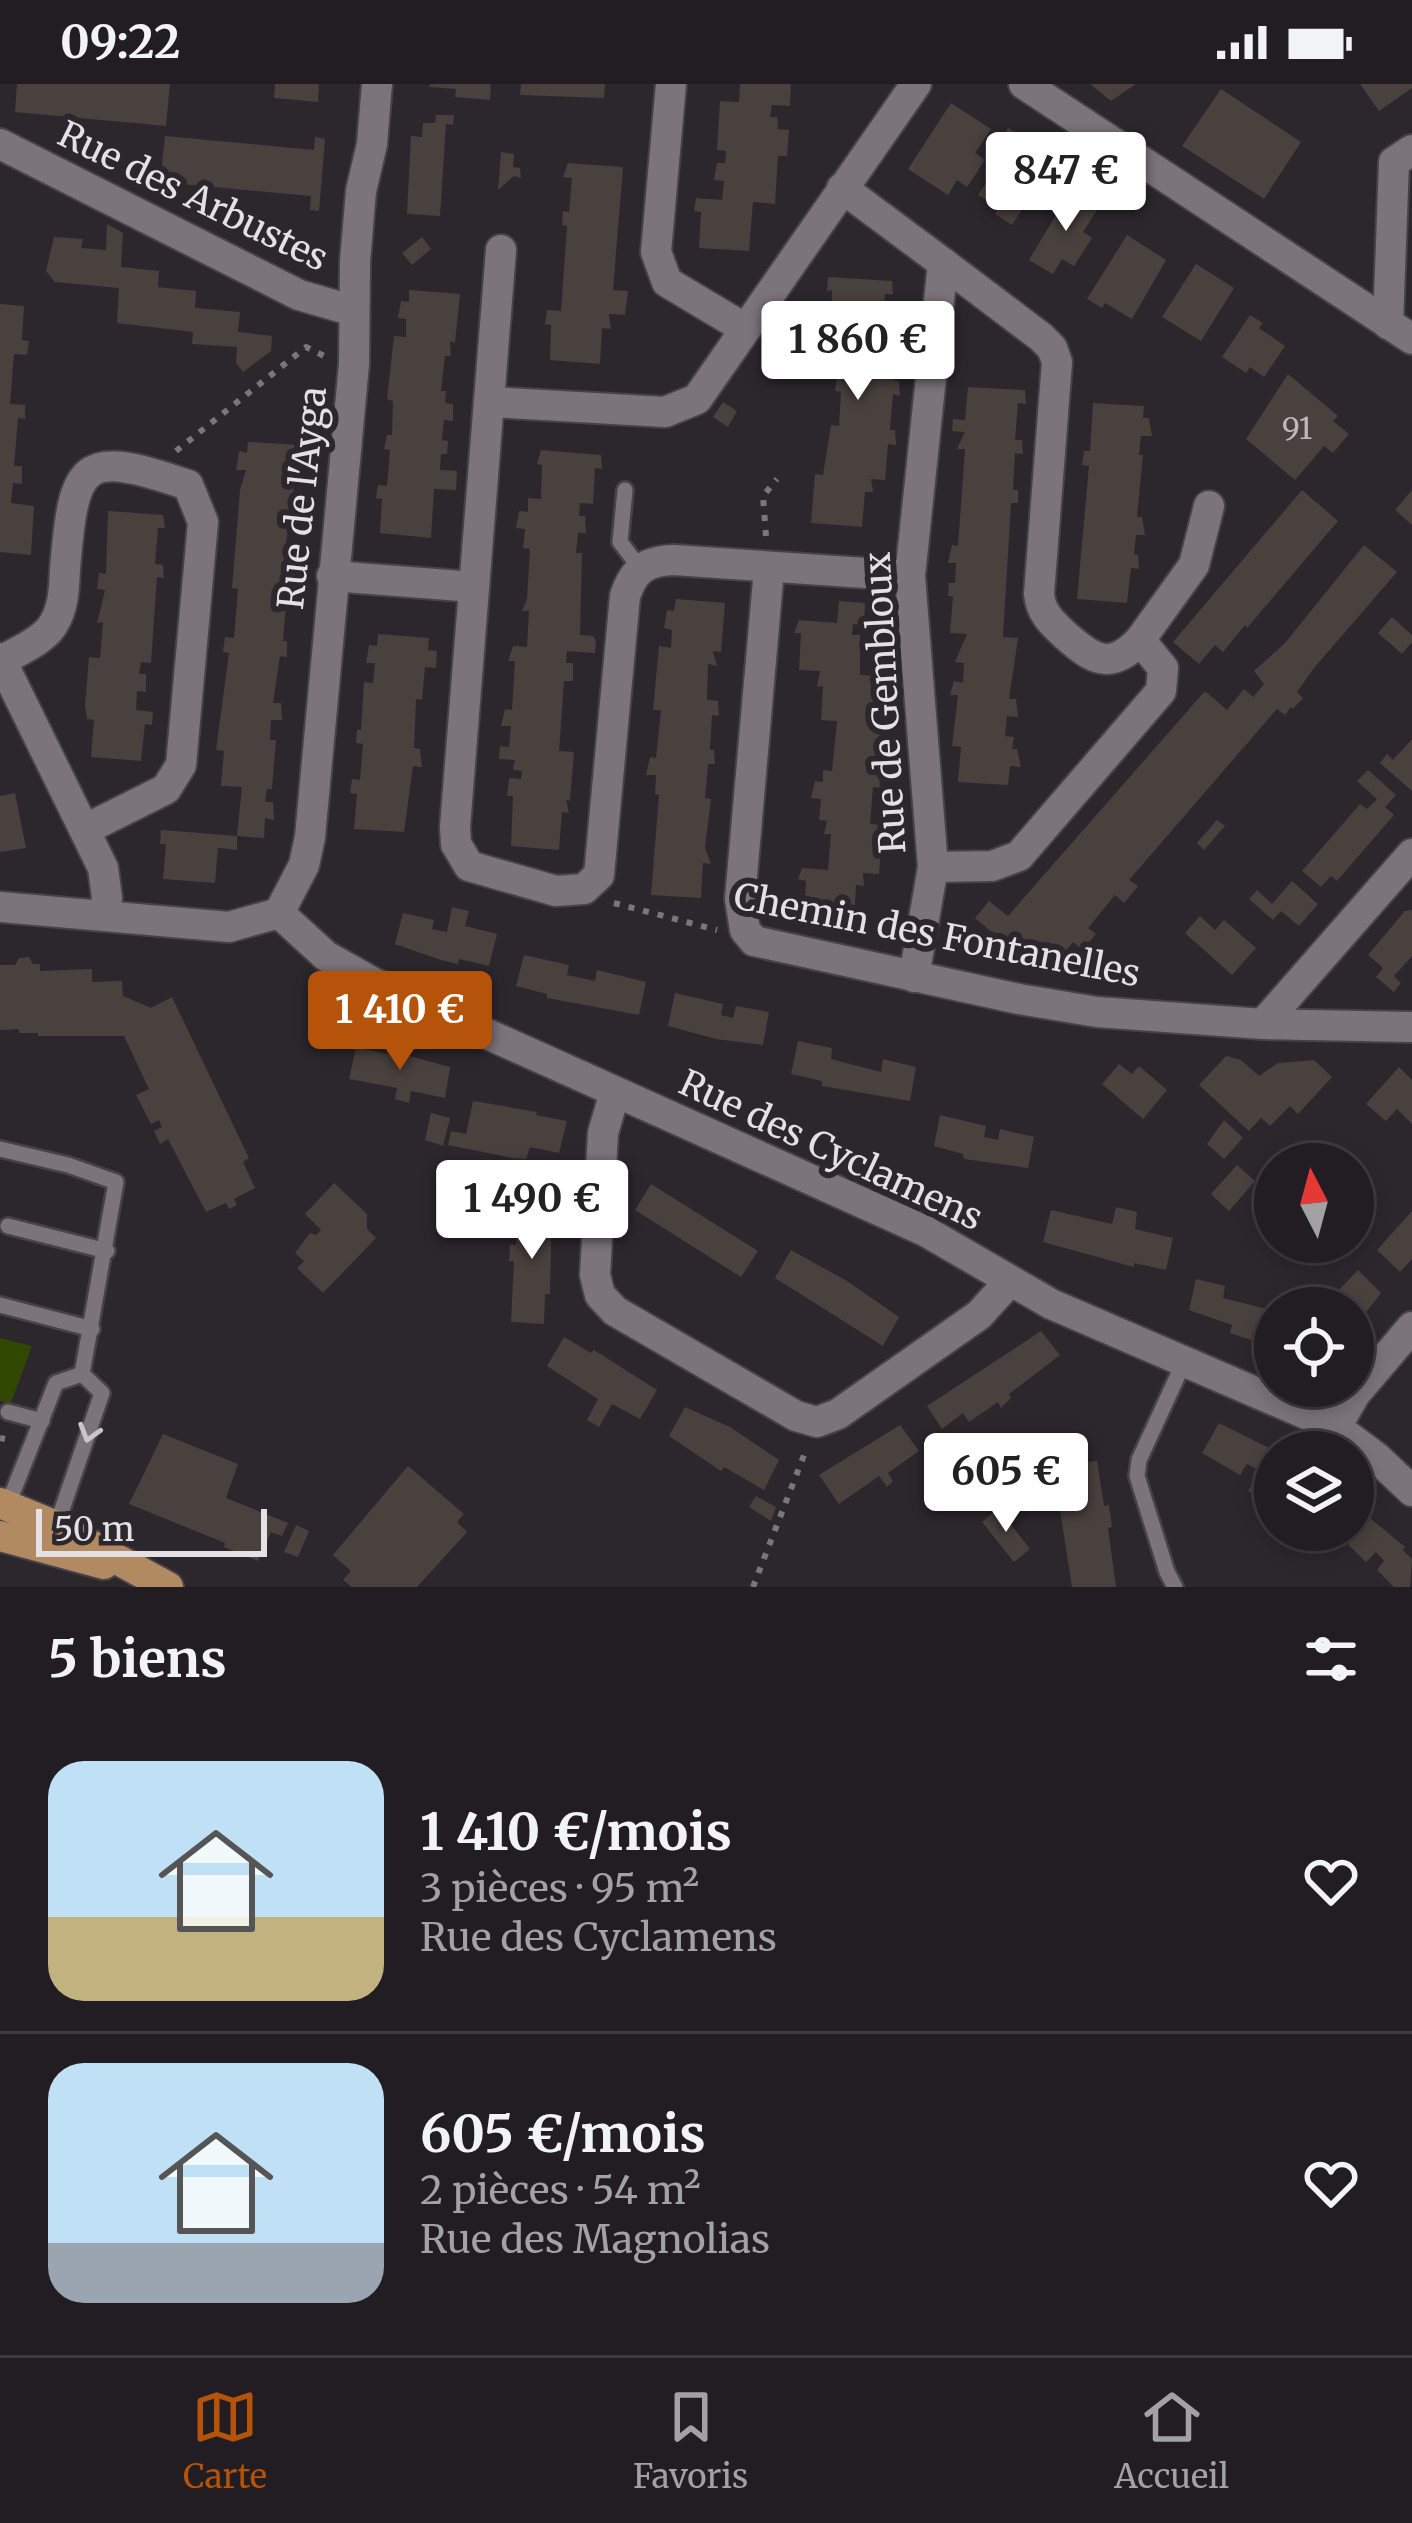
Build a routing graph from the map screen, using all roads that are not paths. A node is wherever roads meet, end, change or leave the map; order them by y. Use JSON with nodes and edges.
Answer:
{"nodes":[{"id":1,"x":377,"y":84,"type":"edge"},
{"id":2,"x":671,"y":84,"type":"edge"},
{"id":3,"x":916,"y":84,"type":"edge"},
{"id":4,"x":1032,"y":86,"type":"edge"},
{"id":5,"x":0,"y":144,"type":"edge"},
{"id":6,"x":1412,"y":150,"type":"edge"},
{"id":7,"x":842,"y":188,"type":"junction"},
{"id":8,"x":501,"y":250,"type":"dead end"},
{"id":9,"x":943,"y":263,"type":"junction"},
{"id":10,"x":355,"y":311,"type":"junction"},
{"id":11,"x":744,"y":328,"type":"junction"},
{"id":12,"x":1400,"y":331,"type":"edge"},
{"id":13,"x":492,"y":402,"type":"junction"},
{"id":14,"x":626,"y":490,"type":"dead end"},
{"id":15,"x":1209,"y":506,"type":"dead end"},
{"id":16,"x":640,"y":568,"type":"junction"},
{"id":17,"x":769,"y":569,"type":"junction"},
{"id":18,"x":332,"y":576,"type":"junction"},
{"id":19,"x":910,"y":576,"type":"junction"},
{"id":20,"x":475,"y":587,"type":"junction"},
{"id":21,"x":1140,"y":640,"type":"junction"},
{"id":22,"x":1,"y":660,"type":"edge"},
{"id":23,"x":86,"y":829,"type":"junction"},
{"id":24,"x":1412,"y":854,"type":"edge"},
{"id":25,"x":933,"y":867,"type":"junction"},
{"id":26,"x":0,"y":907,"type":"edge"},
{"id":27,"x":105,"y":914,"type":"junction"},
{"id":28,"x":279,"y":914,"type":"junction"},
{"id":29,"x":914,"y":977,"type":"junction"},
{"id":30,"x":1263,"y":1024,"type":"junction"},
{"id":31,"x":1412,"y":1027,"type":"edge"},
{"id":32,"x":615,"y":1092,"type":"junction"},
{"id":33,"x":0,"y":1149,"type":"edge"},
{"id":34,"x":8,"y":1226,"type":"dead end"},
{"id":35,"x":106,"y":1251,"type":"junction"},
{"id":36,"x":1009,"y":1282,"type":"junction"},
{"id":37,"x":0,"y":1305,"type":"edge"},
{"id":38,"x":1412,"y":1327,"type":"edge"},
{"id":39,"x":92,"y":1329,"type":"junction"},
{"id":40,"x":1184,"y":1362,"type":"junction"},
{"id":41,"x":82,"y":1374,"type":"junction"},
{"id":42,"x":8,"y":1412,"type":"dead end"},
{"id":43,"x":42,"y":1421,"type":"junction"},
{"id":44,"x":1336,"y":1427,"type":"junction"},
{"id":45,"x":1412,"y":1491,"type":"edge"},
{"id":46,"x":3,"y":1506,"type":"edge"},
{"id":47,"x":0,"y":1536,"type":"edge"},
{"id":48,"x":57,"y":1540,"type":"junction"},
{"id":49,"x":169,"y":1587,"type":"edge"},
{"id":50,"x":1175,"y":1587,"type":"edge"}],
"edges":[{"from":1,"to":10,"type":"street","name":"Rue de l'Ayga"},
{"from":2,"to":11,"type":"street"},
{"from":3,"to":7,"type":"street"},
{"from":4,"to":12,"type":"street"},
{"from":5,"to":10,"type":"street","name":"Rue des Arbustes"},
{"from":6,"to":12,"type":"street"},
{"from":7,"to":9,"type":"street"},
{"from":7,"to":11,"type":"street"},
{"from":8,"to":13,"type":"street"},
{"from":9,"to":19,"type":"street","name":"Rue de Gembloux"},
{"from":9,"to":21,"type":"street"},
{"from":10,"to":18,"type":"street","name":"Rue de l'Ayga"},
{"from":11,"to":13,"type":"street"},
{"from":13,"to":20,"type":"street"},
{"from":14,"to":16,"type":"lane"},
{"from":15,"to":21,"type":"street"},
{"from":16,"to":17,"type":"street"},
{"from":16,"to":20,"type":"street"},
{"from":17,"to":19,"type":"street"},
{"from":17,"to":29,"type":"street","name":"Chemin des Fontanelles"},
{"from":18,"to":20,"type":"street"},
{"from":18,"to":28,"type":"street","name":"Rue de l'Ayga"},
{"from":19,"to":25,"type":"street","name":"Rue de Gembloux"},
{"from":21,"to":25,"type":"street"},
{"from":22,"to":23,"type":"street"},
{"from":22,"to":23,"type":"street"},
{"from":23,"to":27,"type":"street"},
{"from":24,"to":30,"type":"street"},
{"from":25,"to":29,"type":"street","name":"Rue de Gembloux"},
{"from":26,"to":27,"type":"street"},
{"from":27,"to":28,"type":"street"},
{"from":28,"to":32,"type":"street","name":"Rue des Cyclamens"},
{"from":29,"to":30,"type":"street","name":"Chemin des Fontanelles"},
{"from":30,"to":31,"type":"street","name":"Chemin des Fontanelles"},
{"from":32,"to":36,"type":"street","name":"Rue des Cyclamens"},
{"from":32,"to":36,"type":"street"},
{"from":33,"to":35,"type":"lane"},
{"from":34,"to":35,"type":"lane"},
{"from":35,"to":39,"type":"lane"},
{"from":36,"to":40,"type":"street","name":"Rue des Cyclamens"},
{"from":37,"to":39,"type":"lane"},
{"from":38,"to":44,"type":"street"},
{"from":39,"to":41,"type":"lane"},
{"from":40,"to":44,"type":"street","name":"Rue des Cyclamens"},
{"from":40,"to":50,"type":"lane"},
{"from":41,"to":43,"type":"lane"},
{"from":41,"to":48,"type":"lane","one_way":true},
{"from":42,"to":43,"type":"lane"},
{"from":43,"to":46,"type":"lane"},
{"from":44,"to":45,"type":"street","name":"Rue des Cyclamens"},
{"from":46,"to":48,"type":"main road"},
{"from":47,"to":48,"type":"main road"},
{"from":48,"to":49,"type":"main road"}]}
